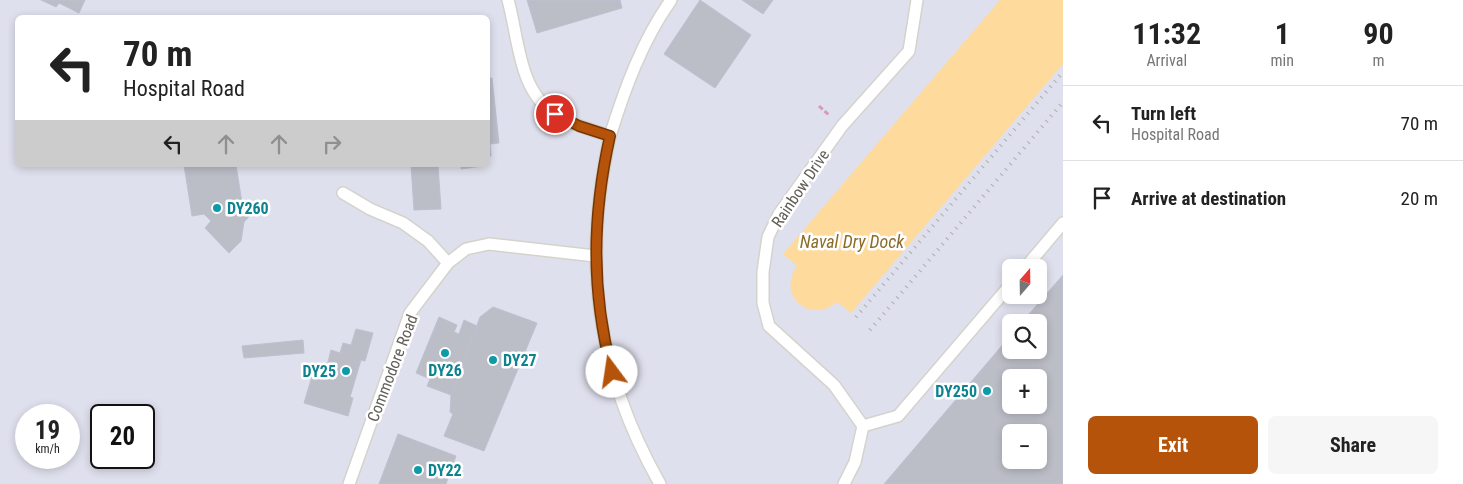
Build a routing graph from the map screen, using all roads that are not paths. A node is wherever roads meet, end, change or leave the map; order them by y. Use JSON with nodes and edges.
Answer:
{"nodes":[{"id":1,"x":508,"y":0,"type":"edge"},
{"id":2,"x":671,"y":0,"type":"edge"},
{"id":3,"x":916,"y":0,"type":"edge"},
{"id":4,"x":610,"y":136,"type":"junction"},
{"id":5,"x":343,"y":194,"type":"dead end"},
{"id":6,"x":1063,"y":223,"type":"edge"},
{"id":7,"x":595,"y":256,"type":"junction"},
{"id":8,"x":1033,"y":259,"type":"edge"},
{"id":9,"x":448,"y":263,"type":"junction"},
{"id":10,"x":1002,"y":295,"type":"edge"},
{"id":11,"x":862,"y":426,"type":"junction"},
{"id":12,"x":349,"y":484,"type":"edge"},
{"id":13,"x":660,"y":484,"type":"edge"},
{"id":14,"x":844,"y":484,"type":"edge"}],
"edges":[{"from":1,"to":4,"type":"lane"},
{"from":2,"to":4,"type":"lane"},
{"from":3,"to":11,"type":"lane","name":"Rainbow Drive"},
{"from":4,"to":7,"type":"lane"},
{"from":5,"to":9,"type":"lane"},
{"from":6,"to":8,"type":"lane"},
{"from":7,"to":9,"type":"lane","name":"Commodore Road"},
{"from":7,"to":13,"type":"lane"},
{"from":9,"to":12,"type":"lane","name":"Commodore Road"},
{"from":10,"to":11,"type":"lane"},
{"from":11,"to":14,"type":"lane"}]}
